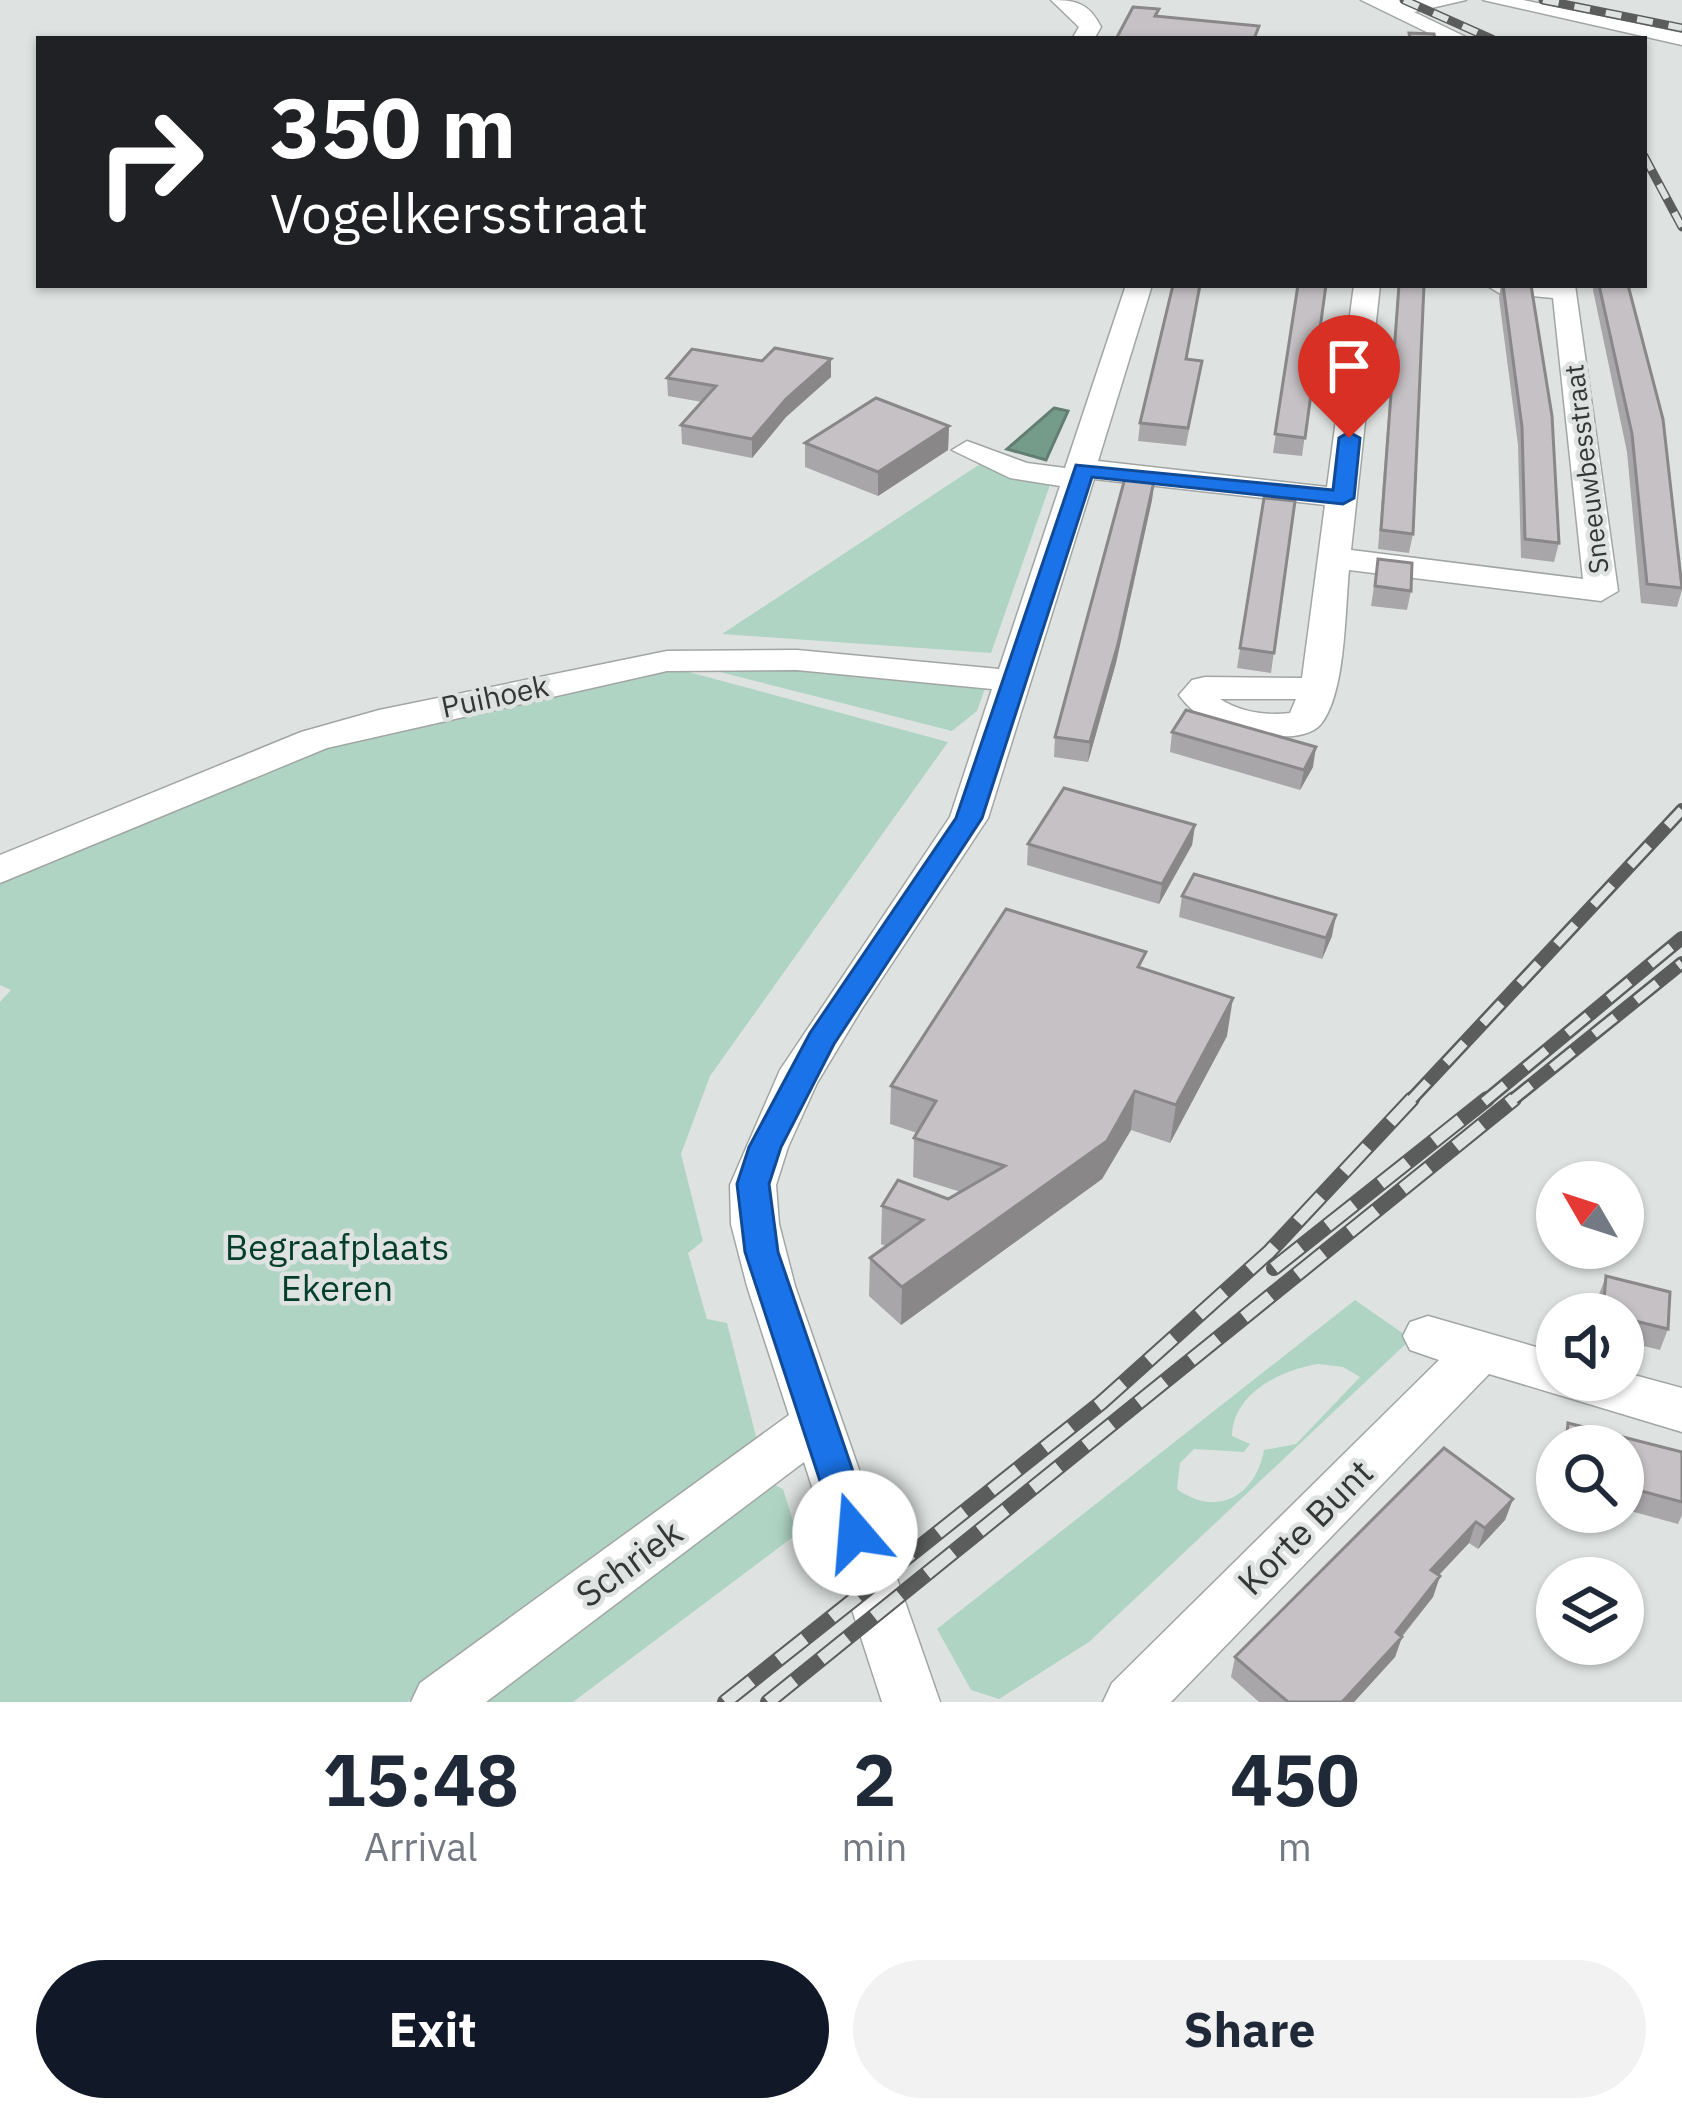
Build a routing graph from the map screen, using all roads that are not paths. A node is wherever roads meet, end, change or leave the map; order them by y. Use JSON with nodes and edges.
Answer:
{"nodes":[{"id":1,"x":1371,"y":0,"type":"edge"},
{"id":2,"x":1456,"y":0,"type":"edge"},
{"id":3,"x":1492,"y":0,"type":"edge"},
{"id":4,"x":1106,"y":2,"type":"edge"},
{"id":5,"x":1069,"y":4,"type":"edge"},
{"id":6,"x":1394,"y":8,"type":"junction"},
{"id":7,"x":1085,"y":36,"type":"edge"},
{"id":8,"x":1454,"y":36,"type":"edge"},
{"id":9,"x":1682,"y":39,"type":"edge"},
{"id":10,"x":1138,"y":288,"type":"edge"},
{"id":11,"x":1367,"y":288,"type":"edge"},
{"id":12,"x":1532,"y":288,"type":"edge"},
{"id":13,"x":967,"y":450,"type":"dead end"},
{"id":14,"x":1084,"y":466,"type":"junction"},
{"id":15,"x":1344,"y":487,"type":"junction"},
{"id":16,"x":1335,"y":558,"type":"junction"},
{"id":17,"x":1017,"y":680,"type":"junction"},
{"id":18,"x":1318,"y":689,"type":"dead end"},
{"id":19,"x":0,"y":870,"type":"edge"},
{"id":20,"x":1428,"y":1336,"type":"dead end"},
{"id":21,"x":1479,"y":1352,"type":"junction"},
{"id":22,"x":1536,"y":1368,"type":"edge"},
{"id":23,"x":1682,"y":1397,"type":"edge"},
{"id":24,"x":1644,"y":1399,"type":"edge"},
{"id":25,"x":1681,"y":1410,"type":"edge"},
{"id":26,"x":818,"y":1423,"type":"junction"},
{"id":27,"x":440,"y":1702,"type":"edge"},
{"id":28,"x":910,"y":1702,"type":"edge"},
{"id":29,"x":1132,"y":1702,"type":"edge"}],
"edges":[{"from":1,"to":6,"type":"street"},
{"from":2,"to":6,"type":"street"},
{"from":3,"to":9,"type":"street"},
{"from":4,"to":5,"type":"street"},
{"from":5,"to":7,"type":"street"},
{"from":6,"to":8,"type":"street"},
{"from":10,"to":14,"type":"street"},
{"from":11,"to":15,"type":"street"},
{"from":12,"to":16,"type":"street","name":"Sneeuwbesstraat"},
{"from":13,"to":14,"type":"street"},
{"from":14,"to":15,"type":"street"},
{"from":14,"to":17,"type":"street"},
{"from":15,"to":16,"type":"street"},
{"from":16,"to":18,"type":"street"},
{"from":17,"to":19,"type":"street","name":"Puihoek"},
{"from":17,"to":26,"type":"street"},
{"from":20,"to":21,"type":"street"},
{"from":21,"to":22,"type":"street"},
{"from":21,"to":29,"type":"street","name":"Korte Bunt"},
{"from":23,"to":25,"type":"street"},
{"from":24,"to":25,"type":"street"},
{"from":26,"to":27,"type":"street","name":"Schriek"},
{"from":26,"to":28,"type":"street"}]}
